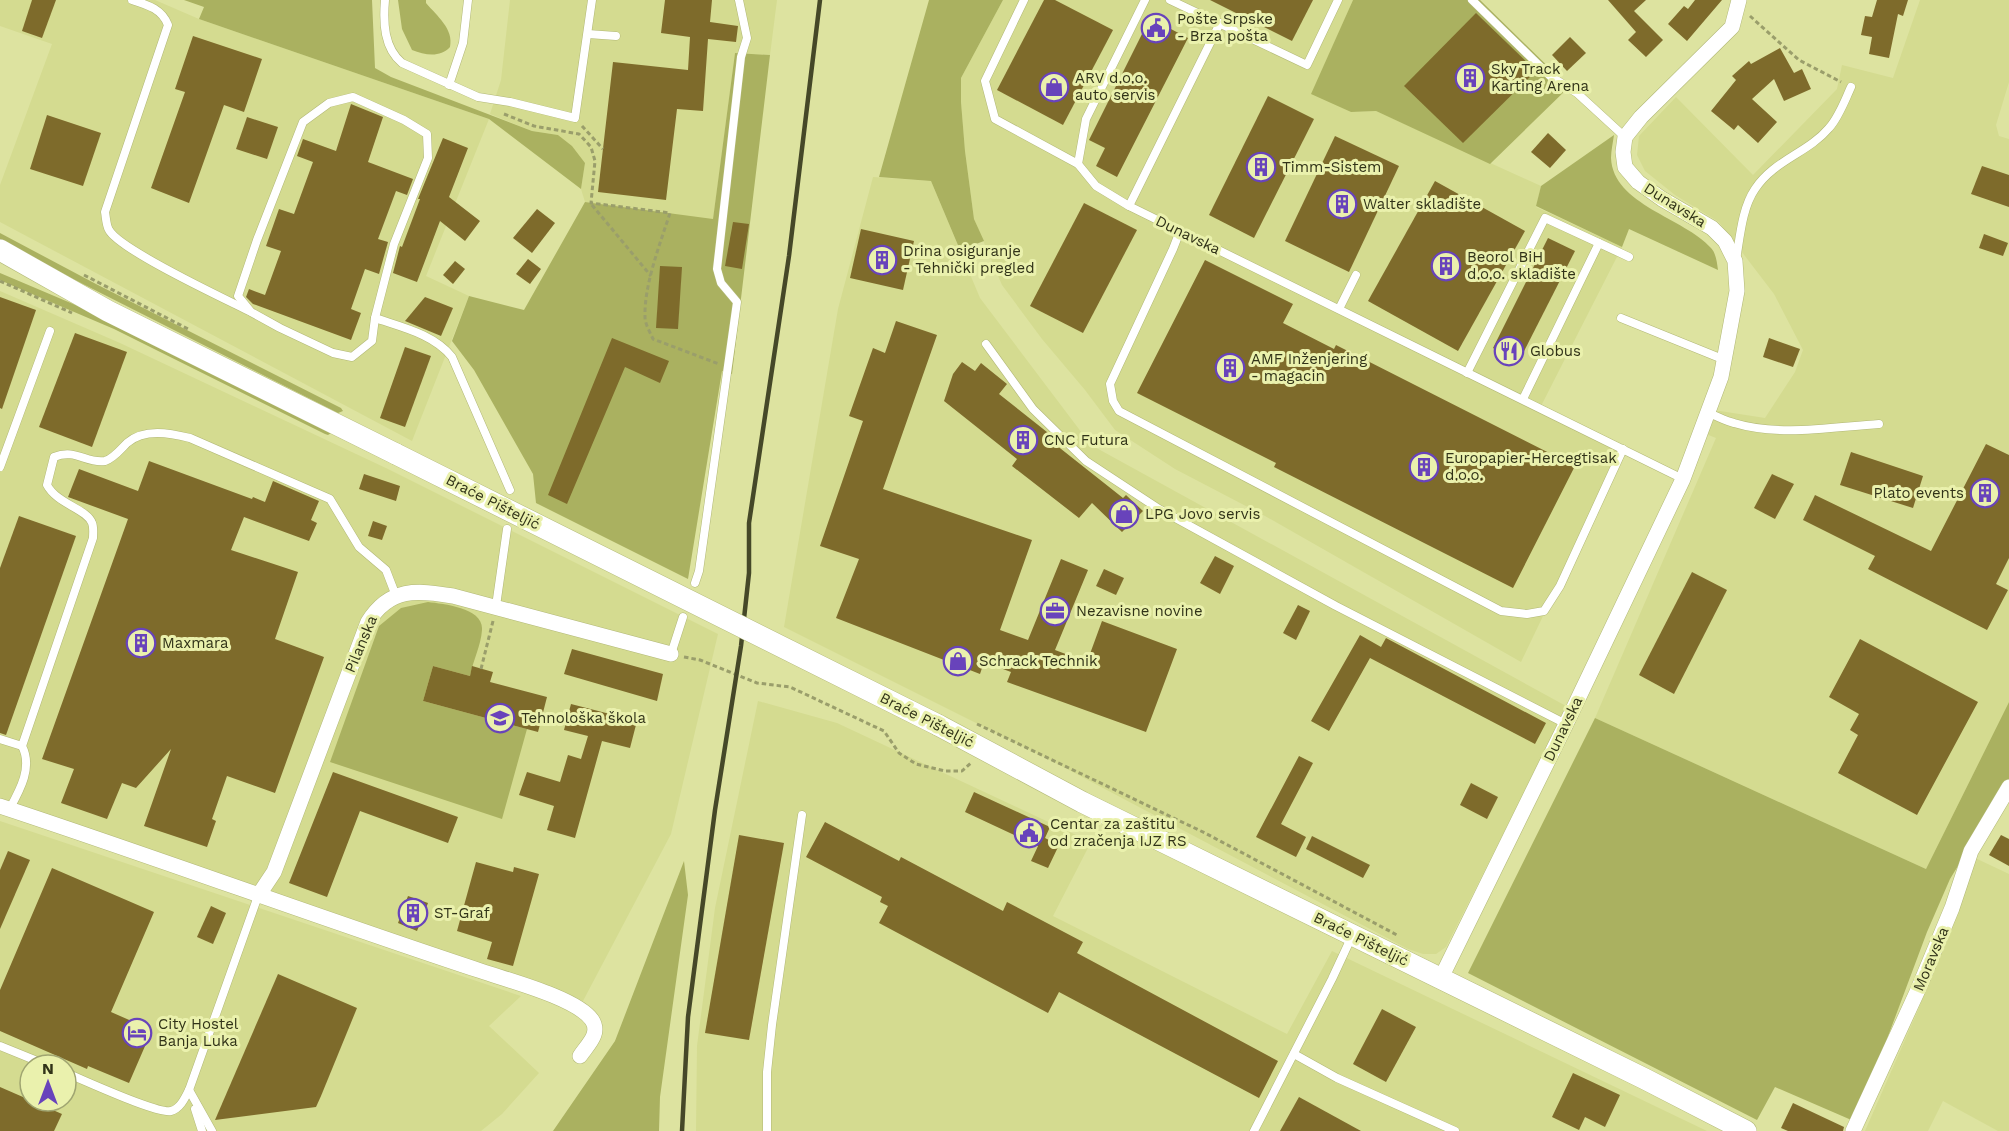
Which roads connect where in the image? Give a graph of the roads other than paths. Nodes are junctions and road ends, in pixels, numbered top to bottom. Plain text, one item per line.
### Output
1 (132, 0) edge
2 (385, 0) edge
3 (468, 0) edge
4 (592, 0) edge
5 (739, 0) edge
6 (1024, 0) edge
7 (1145, 0) edge
8 (1170, 0) edge
9 (1338, 0) edge
10 (1472, 0) edge
11 (1738, 3) edge
12 (1220, 23) junction
13 (588, 34) junction
14 (616, 36) dead end
15 (449, 85) junction
16 (1851, 87) road end
17 (1625, 137) junction
18 (1078, 164) junction
19 (1129, 206) junction
20 (1180, 231) junction
21 (1599, 243) junction
22 (0, 250) edge
23 (1629, 257) dead end
24 (1735, 261) junction
25 (0, 264) edge
26 (1356, 275) dead end
27 (1339, 309) junction
28 (108, 310) junction
29 (251, 312) junction
30 (375, 318) junction
31 (1621, 318) dead end
32 (50, 331) dead end
33 (986, 344) dead end
34 (1725, 360) junction
35 (1467, 373) junction
36 (1523, 399) junction
37 (1708, 413) junction
38 (1879, 424) dead end
39 (1623, 448) junction
40 (0, 467) edge
41 (1683, 479) junction
42 (510, 490) dead end
43 (507, 529) dead end
44 (695, 583) dead end
45 (396, 596) junction
46 (496, 606) junction
47 (683, 617) dead end
48 (670, 654) joint
49 (1566, 724) junction
50 (0, 739) edge
51 (21, 746) junction
52 (2009, 787) edge
53 (5, 808) edge
54 (802, 814) dead end
55 (258, 896) junction
56 (1352, 934) junction
57 (1441, 978) junction
58 (0, 1046) edge
59 (18, 1053) edge
60 (1294, 1054) junction
61 (580, 1056) dead end
62 (78, 1078) edge
63 (189, 1090) junction
64 (202, 1131) edge
65 (212, 1131) edge
66 (767, 1131) edge
67 (1254, 1131) edge
68 (1455, 1131) edge
69 (1746, 1131) edge
70 (1853, 1131) edge

1 - 29 lane
2 - 15 lane
3 - 15 lane
4 - 13 lane
5 - 44 lane
6 - 18 lane, Dunavska
7 - 18 lane
8 - 12 lane
9 - 12 lane
10 - 17 lane
11 - 17 street
12 - 19 lane
13 - 14 lane
13 - 15 lane
16 - 24 lane
17 - 24 street, Dunavska
18 - 19 lane, Dunavska
19 - 20 lane, Dunavska
20 - 27 lane, Dunavska
20 - 39 lane
21 - 23 lane
21 - 35 lane
21 - 36 lane
22 - 28 street, Braće Pišteljić
24 - 34 street, Dunavska
25 - 28 street, Braće Pišteljić
26 - 27 lane
27 - 35 lane, Dunavska
28 - 56 street, Braće Pišteljić, bridge
29 - 30 lane
29 - 30 lane
30 - 42 lane
31 - 34 lane
32 - 40 lane
33 - 49 lane
34 - 37 street, Dunavska
35 - 36 lane, Dunavska
36 - 39 lane, Dunavska
37 - 38 lane
37 - 41 street, Dunavska
39 - 41 lane, Dunavska
41 - 49 street, Dunavska
43 - 46 lane
45 - 46 street
45 - 51 lane
45 - 55 street, Pilanska
46 - 48 street
47 - 48 lane
49 - 57 street, Dunavska
50 - 51 lane
51 - 53 lane
52 - 70 street, Moravska
53 - 55 street
54 - 66 lane
55 - 61 street
55 - 63 lane
56 - 57 street, Braće Pišteljić
56 - 60 lane
57 - 69 street, Braće Pišteljić
58 - 59 lane
60 - 67 lane
60 - 68 lane
62 - 63 lane
63 - 64 lane
63 - 65 lane

